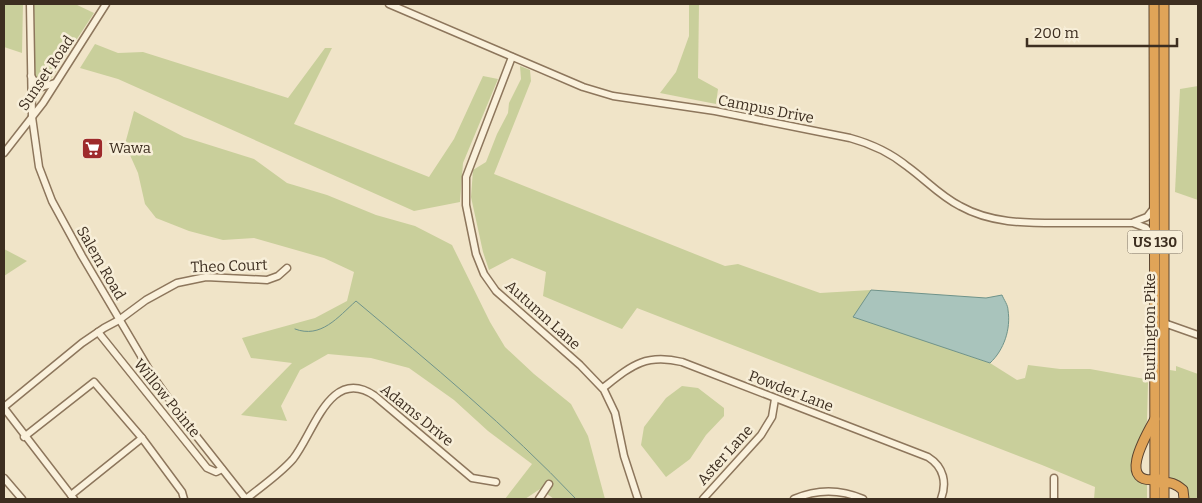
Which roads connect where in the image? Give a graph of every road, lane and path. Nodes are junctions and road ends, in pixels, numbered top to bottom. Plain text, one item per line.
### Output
1 (30, 4) edge
2 (106, 4) edge
3 (389, 4) edge
4 (1154, 4) edge
5 (1164, 4) edge
6 (512, 57) junction
7 (30, 76) junction
8 (58, 80) junction
9 (32, 116) junction
10 (4, 153) edge
11 (1155, 207) junction
12 (1133, 223) junction
13 (1155, 239) junction
14 (287, 268) dead end
15 (120, 320) junction
16 (1164, 323) junction
17 (98, 332) junction
18 (1198, 335) edge
19 (603, 388) junction
20 (776, 399) junction
21 (4, 408) edge
22 (1155, 419) junction
23 (24, 437) junction
24 (142, 438) junction
25 (222, 469) junction
26 (4, 478) edge
27 (1054, 478) dead end
28 (1164, 479) junction
29 (496, 482) dead end
30 (1155, 483) junction
31 (549, 484) dead end
32 (73, 497) edge
33 (22, 499) edge
34 (184, 499) edge
35 (245, 499) edge
36 (539, 499) edge
37 (638, 499) edge
38 (703, 499) edge
39 (794, 499) edge
40 (863, 499) edge
41 (941, 499) edge
42 (1054, 499) edge
43 (1155, 499) edge
44 (1164, 499) edge
45 (1184, 499) edge

1 - 7 street, Salem Road
2 - 8 street, Sunset Road
3 - 6 street, Campus Drive
4 - 11 highway, Burlington Pike / US 130
5 - 16 highway, Burlington Pike / US 130
6 - 12 street, Campus Drive
6 - 19 street, Autumn Lane
7 - 8 street
7 - 9 street, Salem Road
8 - 9 street, Sunset Road
9 - 10 street, Sunset Road
9 - 15 street, Salem Road
11 - 12 street
11 - 13 highway, Burlington Pike / US 130
12 - 13 street
13 - 22 highway, Burlington Pike / US 130
14 - 15 street, Theo Court
15 - 17 street, Theo Court
15 - 25 street, Salem Road
16 - 18 street
16 - 28 highway, Burlington Pike / US 130
17 - 21 street, Theo Court
17 - 25 street, Willow Pointe
19 - 20 street, Powder Lane
19 - 37 street, Autumn Lane
20 - 38 street, Aster Lane
20 - 41 street, Powder Lane
21 - 23 street
22 - 30 highway, Burlington Pike / US 130
22 - 30 highway
23 - 24 street
23 - 32 street
24 - 32 street
24 - 34 street
25 - 35 street, Salem Road
26 - 33 street
27 - 42 street
28 - 30 highway
28 - 44 highway, Burlington Pike / US 130
28 - 45 highway
29 - 35 street, Adams Drive
30 - 43 highway, Burlington Pike / US 130
31 - 36 street
39 - 40 street

